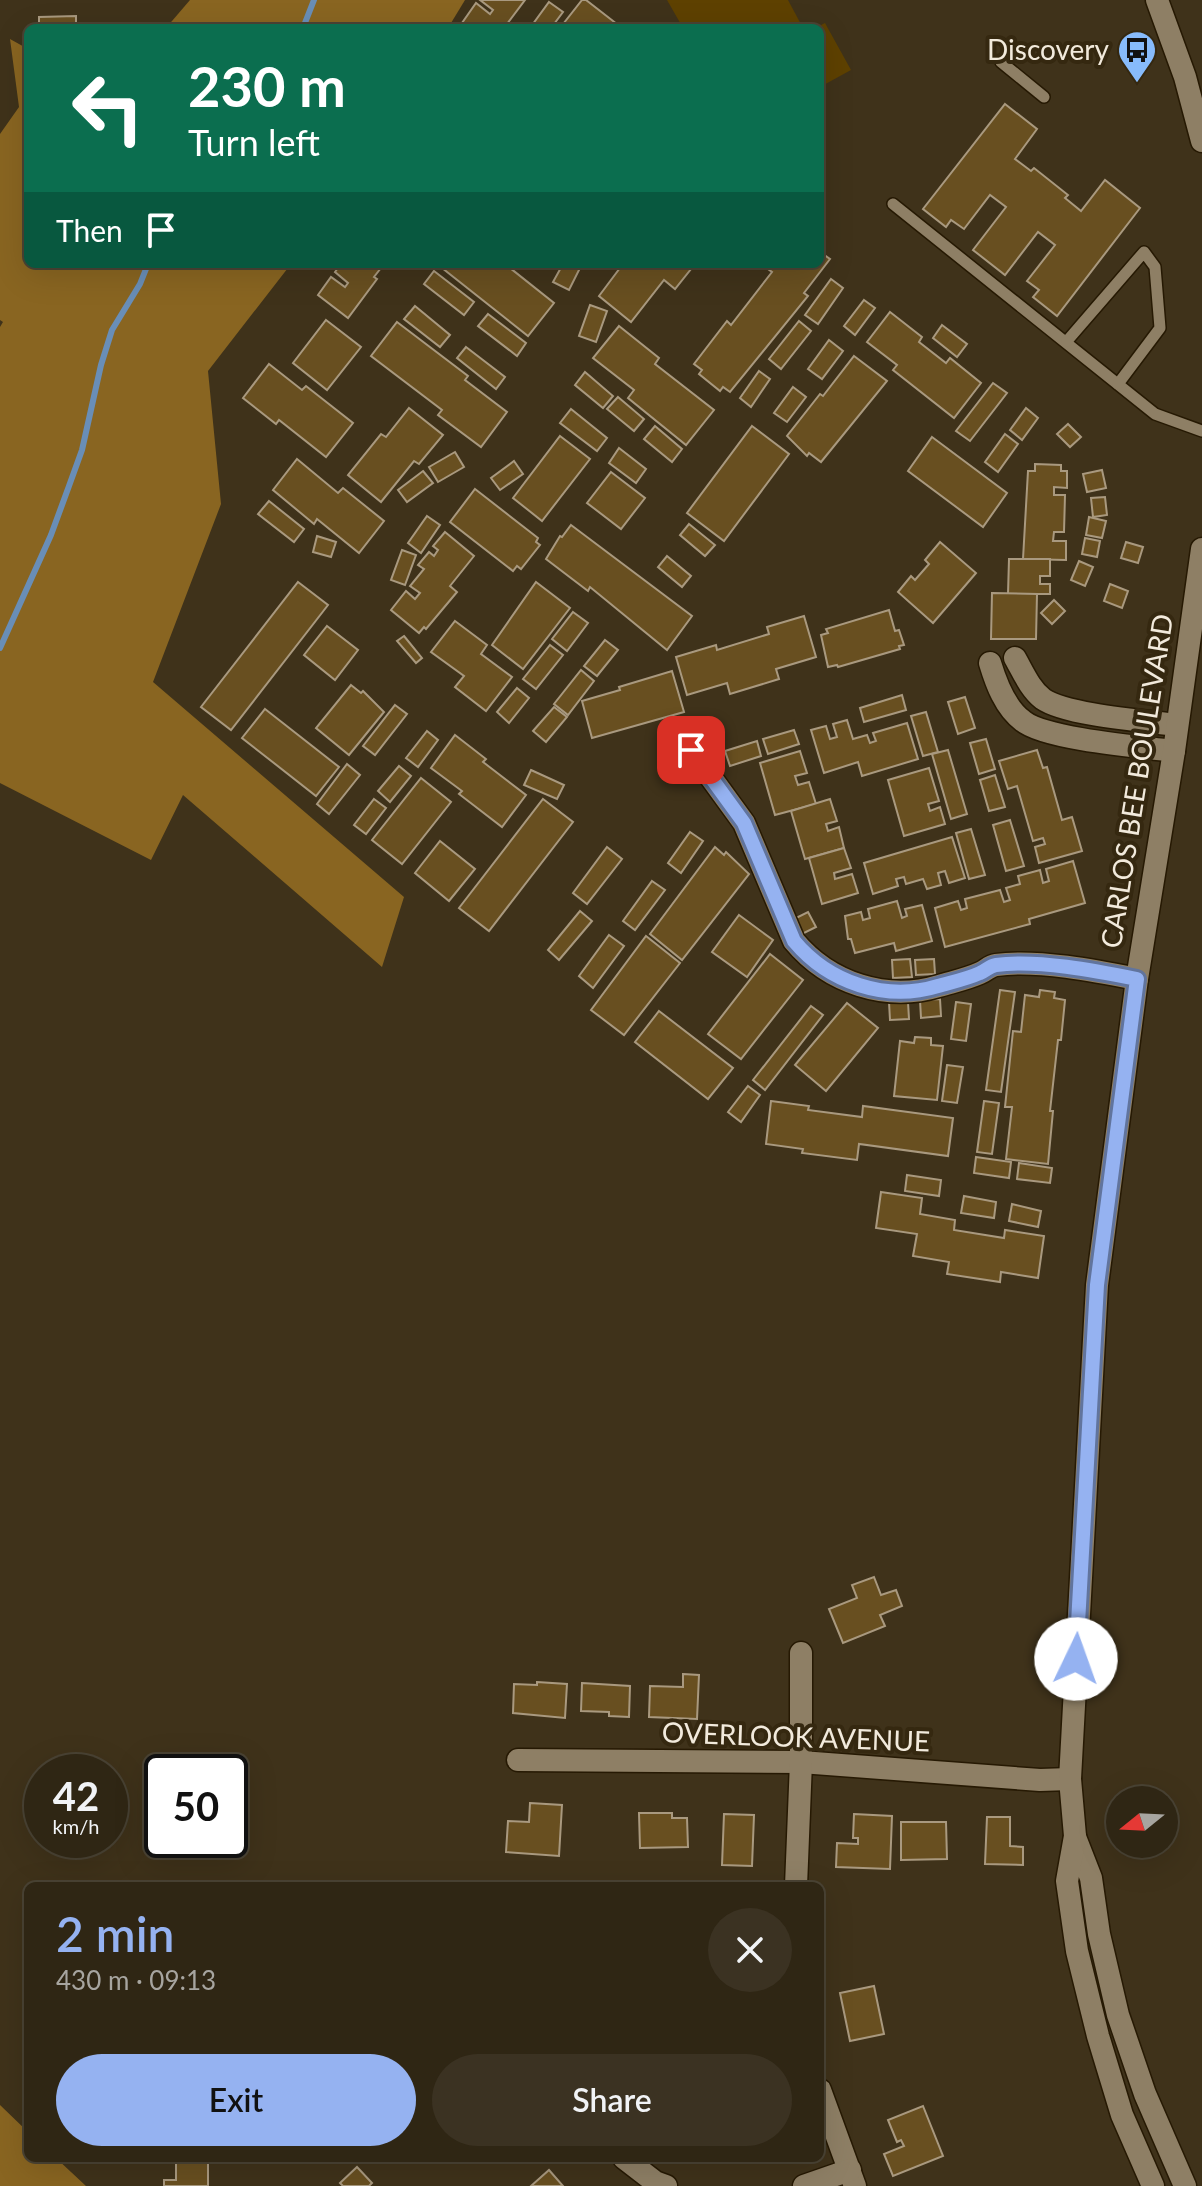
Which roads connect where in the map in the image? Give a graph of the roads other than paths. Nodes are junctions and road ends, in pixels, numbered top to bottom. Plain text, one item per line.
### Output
1 (1157, 0) edge
2 (1001, 62) dead end
3 (1044, 97) dead end
4 (1202, 141) edge
5 (893, 204) dead end
6 (1067, 341) junction
7 (1118, 384) junction
8 (1202, 431) edge
9 (1202, 549) edge
10 (1015, 658) dead end
11 (990, 663) dead end
12 (1177, 725) junction
13 (691, 750) dead end
14 (1174, 751) junction
15 (1137, 979) junction
16 (801, 1653) dead end
17 (518, 1760) dead end
18 (801, 1762) junction
19 (1070, 1779) junction
20 (1075, 1836) junction
21 (796, 1882) edge
22 (824, 2101) edge
23 (629, 2162) edge
24 (852, 2178) edge
25 (666, 2186) edge
26 (804, 2186) edge
27 (1153, 2186) edge
28 (1185, 2186) edge

1 - 4 main road
2 - 3 lane
5 - 6 lane
6 - 7 lane
6 - 7 lane
7 - 8 lane
9 - 12 main road, CARLOS BEE BOULEVARD
10 - 12 main road
11 - 14 main road
12 - 14 main road, CARLOS BEE BOULEVARD
13 - 15 main road
14 - 15 main road, CARLOS BEE BOULEVARD
15 - 19 main road, CARLOS BEE BOULEVARD
16 - 18 main road
17 - 18 main road, OVERLOOK AVENUE
18 - 19 main road, OVERLOOK AVENUE
18 - 21 main road
19 - 20 main road, CARLOS BEE BOULEVARD
20 - 27 main road, CARLOS BEE BOULEVARD
20 - 28 main road, CARLOS BEE BOULEVARD
22 - 24 main road
23 - 25 main road
24 - 26 main road

